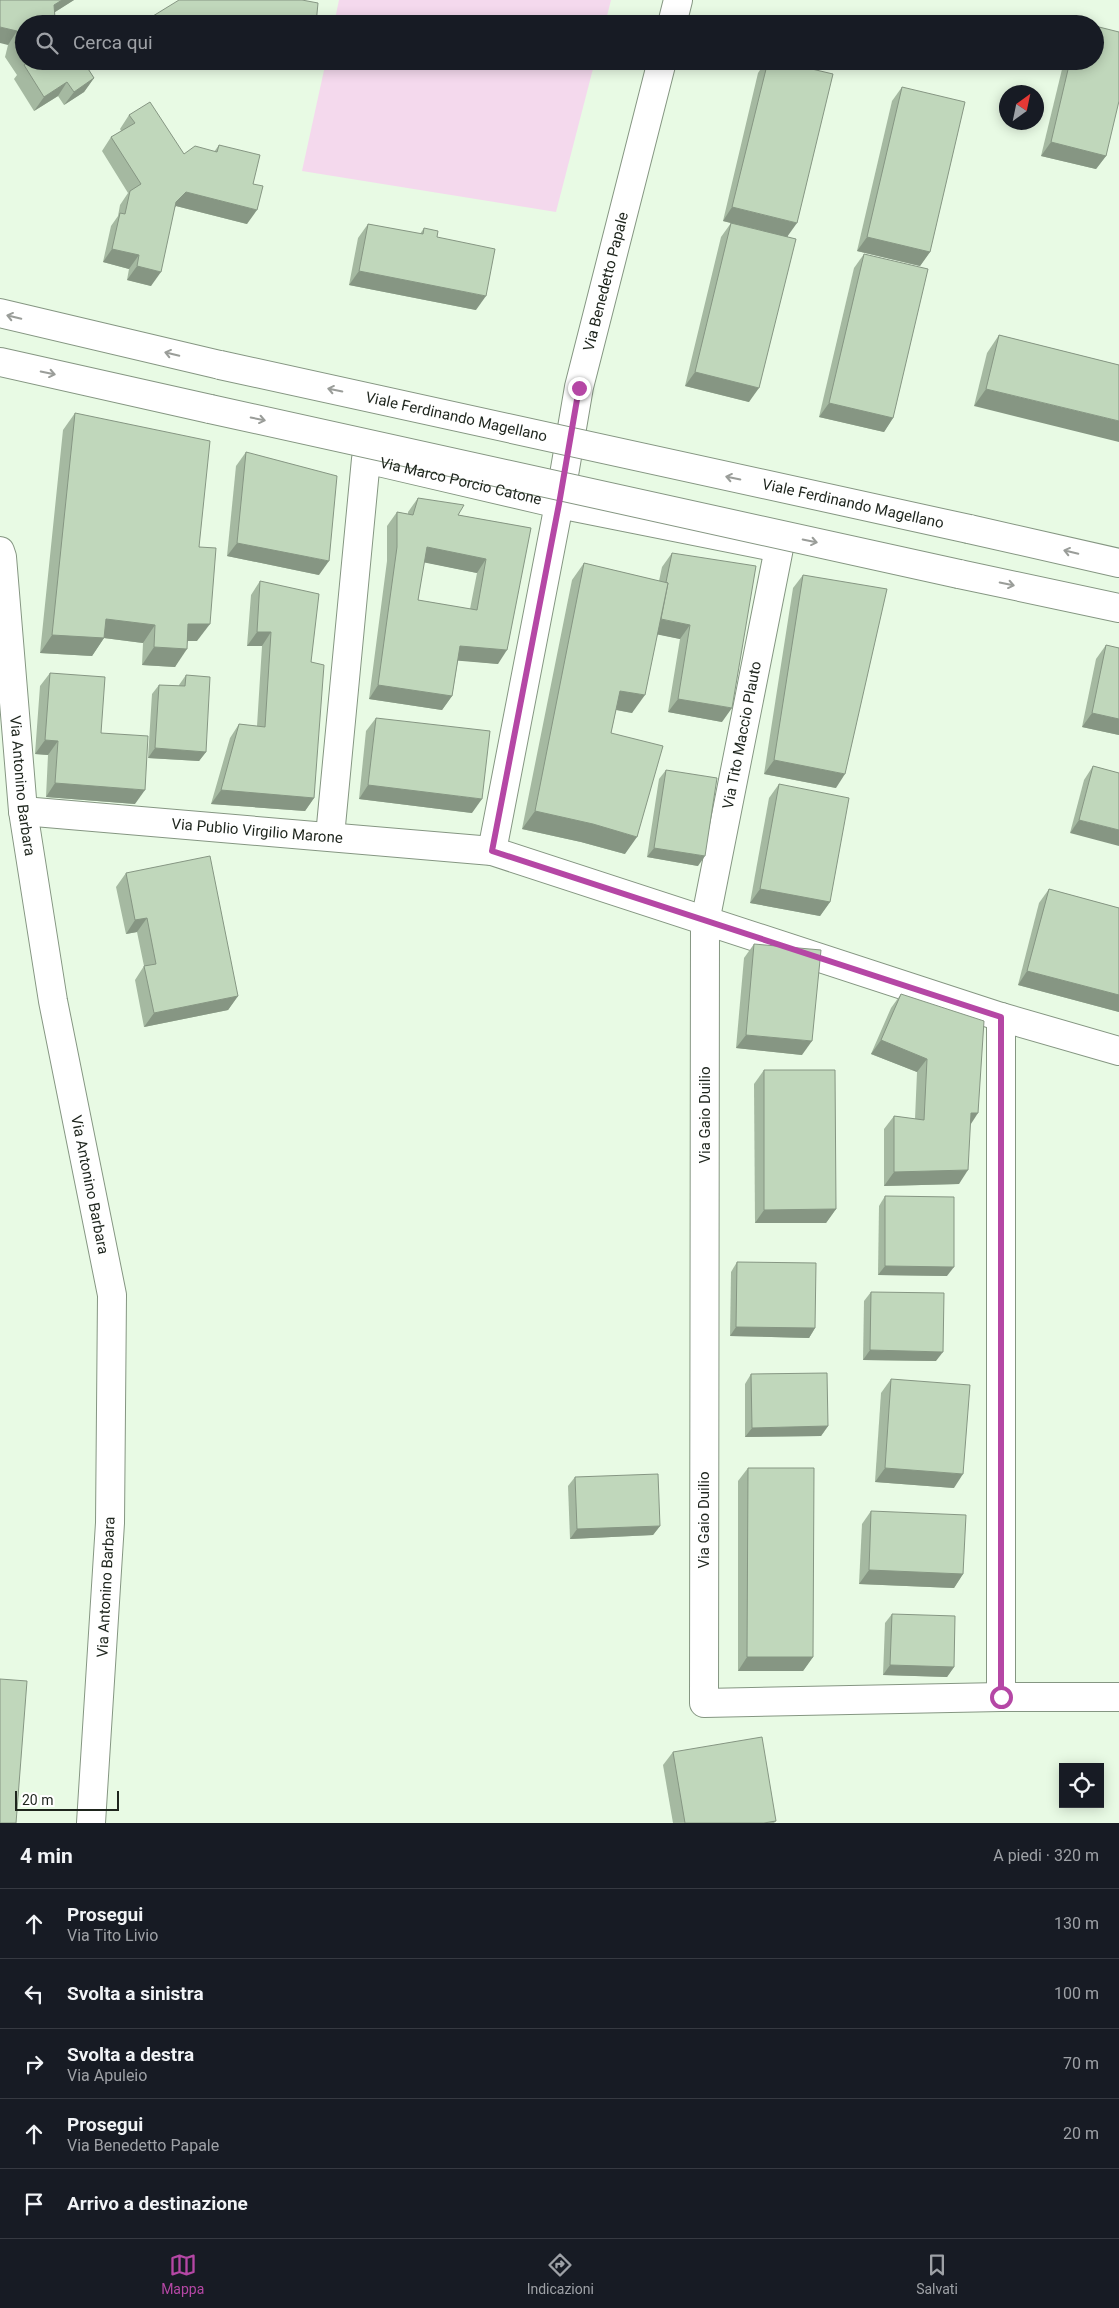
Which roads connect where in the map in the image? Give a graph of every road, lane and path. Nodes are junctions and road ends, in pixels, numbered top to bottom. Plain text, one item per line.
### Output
1 (678, 0) edge
2 (674, 15) edge
3 (660, 70) edge
4 (0, 313) edge
5 (0, 362) edge
6 (559, 504) junction
7 (779, 548) joint
8 (0, 551) edge
9 (1119, 563) edge
10 (1119, 608) edge
11 (7, 694) edge
12 (23, 811) junction
13 (330, 836) junction
14 (492, 851) junction
15 (705, 922) junction
16 (1001, 1017) junction
17 (1119, 1051) edge
18 (1001, 1697) junction
19 (1119, 1697) edge
20 (91, 1823) edge

1 - 2 street
3 - 6 street, Via Benedetto Papale
9 -> 4 street, Viale Ferdinando Magellano, bridge
5 -> 10 street, bridge
6 - 7 street, Via Marco Porcio Catone
6 - 13 street, Via Marco Porcio Catone
6 - 14 street, Via Benedetto Papale
7 - 15 street, Via Tito Maccio Plauto
8 - 11 street, Via Antonino Barbara
11 - 12 street, Via Antonino Barbara
12 - 13 street, Via Publio Virgilio Marone
12 - 20 street, Via Antonino Barbara
13 - 14 street, Via Publio Virgilio Marone
14 - 15 street, Via Publio Virgilio Marone
15 - 16 street, Via Publio Virgilio Marone
15 - 18 street, Via Gaio Duilio
16 - 17 street, Via Publio Virgilio Marone
16 - 18 street
18 - 19 street, Via Gaio Duilio

